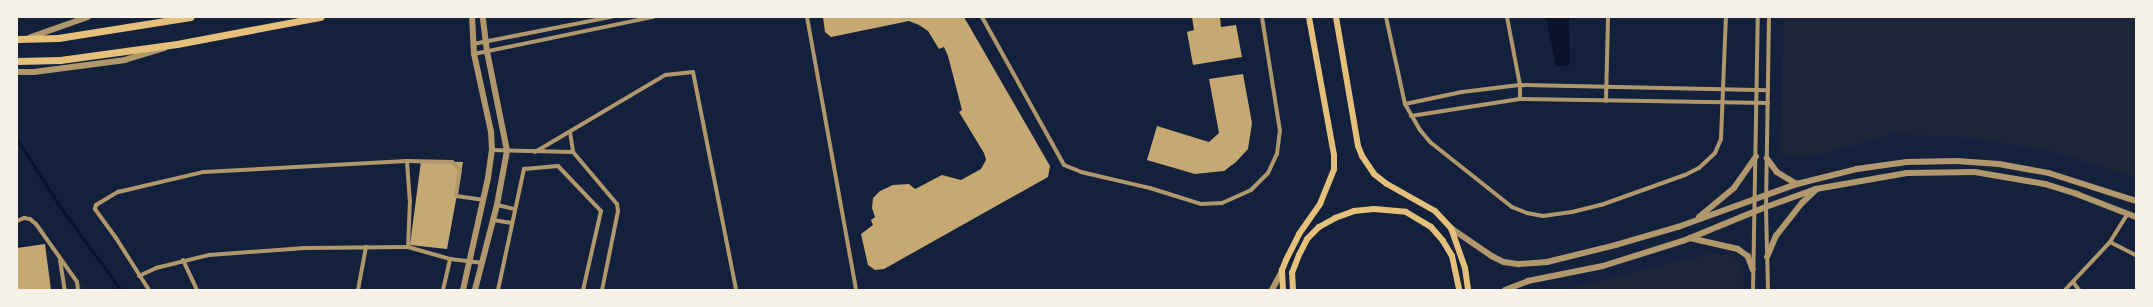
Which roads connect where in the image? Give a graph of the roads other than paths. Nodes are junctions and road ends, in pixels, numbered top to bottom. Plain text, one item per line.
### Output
1 (88, 17) edge
2 (190, 17) edge
3 (320, 17) edge
4 (472, 17) edge
5 (484, 17) edge
6 (611, 17) edge
7 (653, 17) edge
8 (807, 17) edge
9 (982, 17) edge
10 (1262, 17) edge
11 (1309, 17) edge
12 (1336, 17) edge
13 (1386, 17) edge
14 (1507, 17) edge
15 (1608, 17) edge
16 (1726, 17) edge
17 (1758, 17) edge
18 (1769, 17) edge
19 (17, 39) edge
20 (26, 40) junction
21 (486, 42) junction
22 (177, 44) junction
23 (473, 44) junction
24 (487, 52) junction
25 (474, 54) junction
26 (17, 61) edge
27 (17, 72) edge
28 (1520, 85) junction
29 (1606, 86) junction
30 (1724, 89) junction
31 (1757, 90) junction
32 (1768, 90) junction
33 (1520, 99) junction
34 (1606, 101) junction
35 (1723, 103) junction
36 (1757, 103) junction
37 (1768, 103) junction
38 (1405, 104) junction
39 (1410, 116) junction
40 (570, 132) junction
41 (492, 150) junction
42 (507, 151) junction
43 (535, 152) junction
44 (573, 152) junction
45 (1756, 158) junction
46 (1767, 158) junction
47 (407, 161) junction
48 (1797, 184) junction
49 (1816, 189) junction
50 (1767, 193) junction
51 (1755, 198) junction
52 (483, 200) junction
53 (2136, 201) edge
54 (497, 205) junction
55 (1766, 207) junction
56 (514, 209) junction
57 (1755, 211) junction
58 (2128, 213) junction
59 (2136, 217) edge
60 (493, 220) junction
61 (1696, 220) junction
62 (17, 221) edge
63 (511, 223) junction
64 (1451, 228) junction
65 (1690, 238) junction
66 (2110, 242) junction
67 (366, 247) junction
68 (408, 247) junction
69 (2136, 255) edge
70 (1767, 257) junction
71 (60, 258) junction
72 (450, 259) junction
73 (183, 260) junction
74 (469, 260) junction
75 (481, 263) junction
76 (1754, 269) junction
77 (1282, 270) junction
78 (139, 276) junction
79 (2073, 282) junction
80 (65, 290) edge
81 (78, 290) edge
82 (149, 290) edge
83 (197, 290) edge
84 (358, 290) edge
85 (443, 290) edge
86 (463, 290) edge
87 (475, 290) edge
88 (498, 290) edge
89 (583, 290) edge
90 (602, 290) edge
91 (736, 290) edge
92 (856, 290) edge
93 (1272, 290) edge
94 (1283, 290) edge
95 (1293, 290) edge
96 (1459, 290) edge
97 (1468, 290) edge
98 (1505, 290) edge
99 (1753, 290) edge
100 (1768, 290) edge
101 (2065, 290) edge
102 (2080, 290) edge

1 - 20 street
2 - 20 main road
3 - 22 main road
4 - 23 street
5 - 21 street
6 - 21 street
7 - 24 street
8 - 92 street
9 - 10 street
11 - 77 main road
12 - 64 main road
13 - 38 street
14 - 28 street
15 - 29 street
16 - 30 street
17 - 31 street
18 - 32 street
19 - 20 main road
21 - 23 street
21 - 24 street
22 - 26 main road
22 - 27 street
23 - 25 street
24 - 25 street
24 - 42 street
25 - 41 street
28 - 29 street
28 - 33 street
28 - 38 street
29 - 30 street
29 - 34 street
30 - 31 street
30 - 35 street
31 - 32 street
31 - 36 street
32 - 37 street
33 - 34 street
33 - 39 street
34 - 35 street
35 - 36 street
35 - 39 street
36 - 37 street
36 - 45 street
37 - 46 street
38 - 39 street
40 - 43 street
40 - 44 street
40 - 91 street
41 - 42 street
41 - 52 street
42 - 43 street
42 - 54 street
43 - 44 street
44 - 90 street
45 - 51 street
45 - 61 street
46 - 48 street
46 - 50 street
47 - 52 street
47 - 68 street
47 - 78 street
48 - 50 street
48 - 53 street
49 - 55 street
49 - 58 street
49 - 70 street
50 - 51 street
50 - 55 street
51 - 57 street
51 - 61 street
52 - 74 street
54 - 56 street
54 - 60 street
55 - 57 street
55 - 70 street
56 - 63 street
56 - 89 street
57 - 65 street
57 - 76 street
58 - 59 street
58 - 66 street
60 - 63 street
60 - 75 street
61 - 64 street
62 - 71 street
63 - 88 street
64 - 97 main road
65 - 76 street
65 - 98 street
66 - 69 street
66 - 79 street
67 - 68 street
67 - 73 street
67 - 84 street
68 - 72 street
70 - 100 street
71 - 80 street
71 - 81 street
72 - 74 street
72 - 85 street
73 - 78 street
73 - 83 street
74 - 75 street
74 - 86 street
75 - 87 street
76 - 99 street
77 - 93 street
77 - 94 main road
78 - 82 street
79 - 101 street
79 - 102 street
95 - 96 main road

